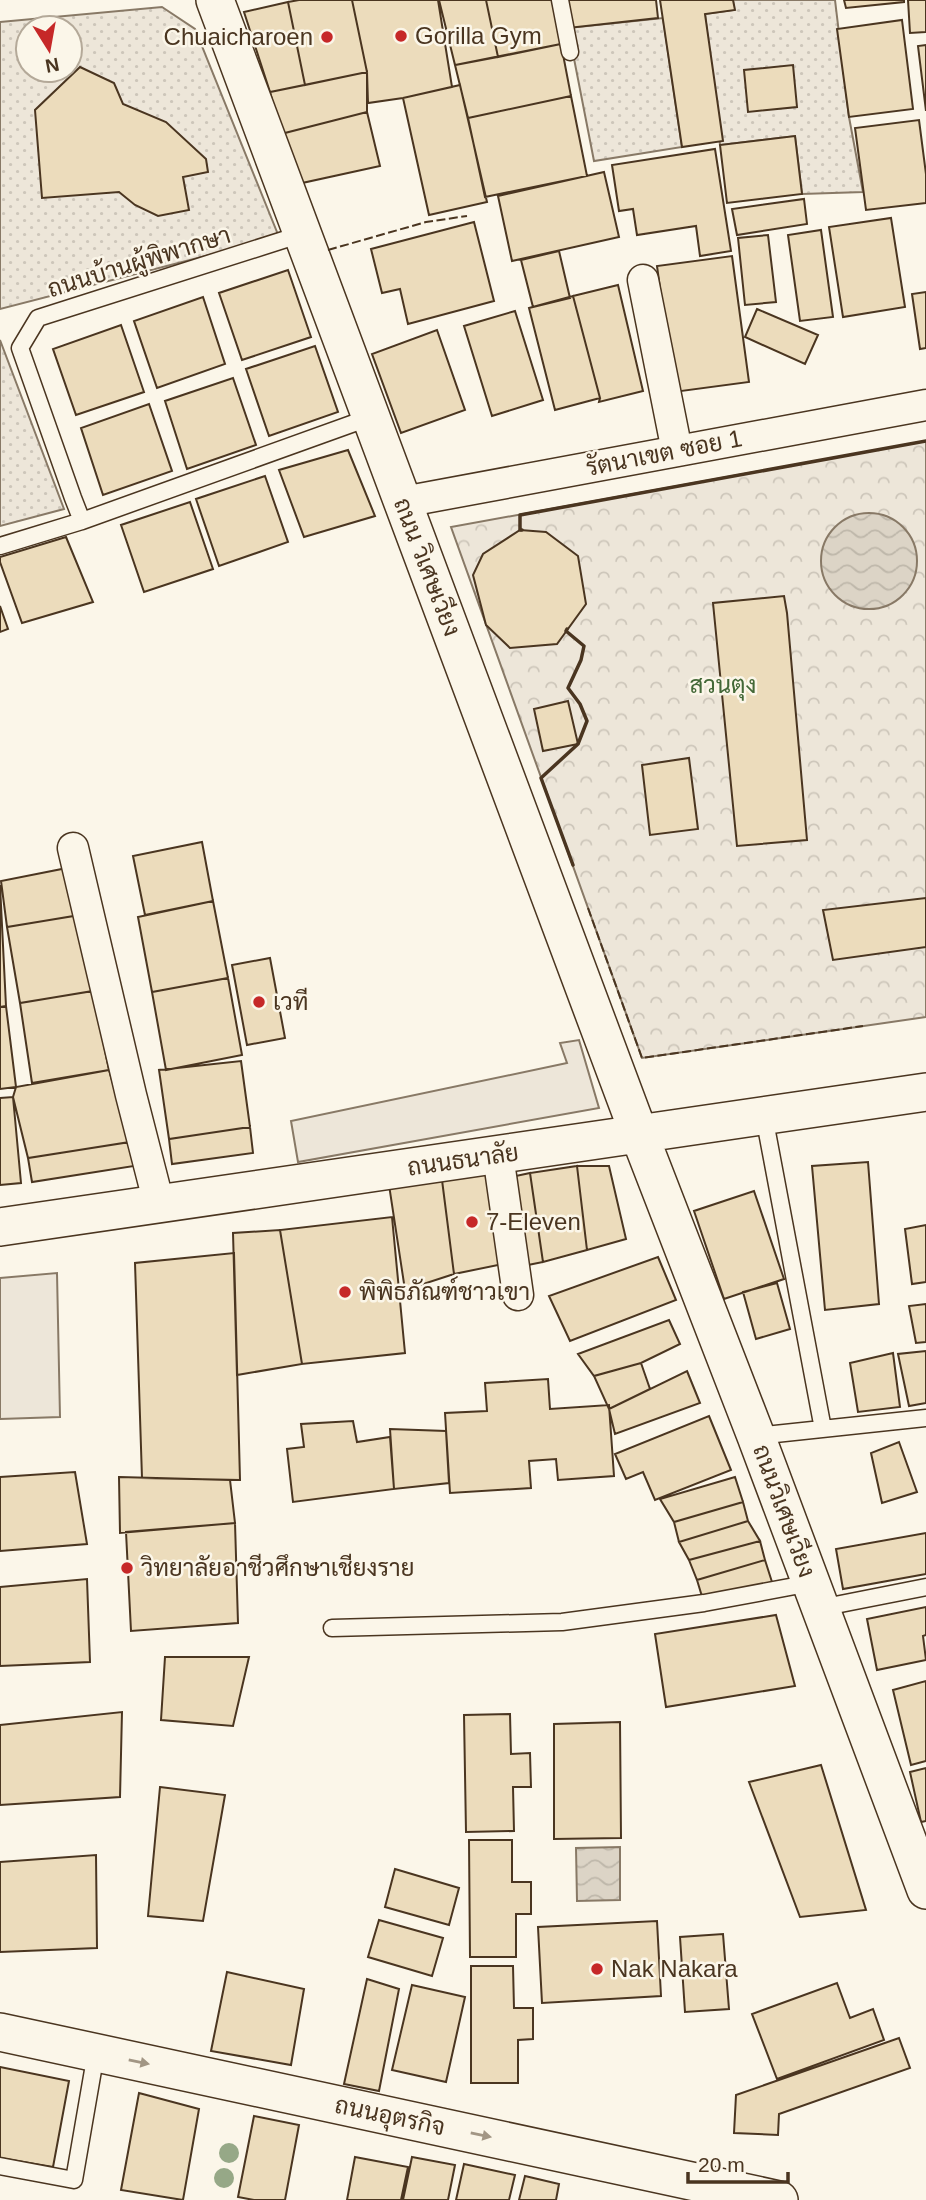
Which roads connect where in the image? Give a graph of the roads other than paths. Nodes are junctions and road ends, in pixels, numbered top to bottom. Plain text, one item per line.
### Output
1 (215, 0) edge
2 (560, 0) edge
3 (570, 52) dead end
4 (303, 234) junction
5 (643, 280) dead end
6 (926, 405) edge
7 (371, 417) junction
8 (677, 451) junction
9 (403, 502) junction
10 (82, 520) junction
11 (0, 546) edge
12 (73, 848) dead end
13 (926, 1092) edge
14 (764, 1116) junction
15 (639, 1134) junction
16 (498, 1155) junction
17 (159, 1204) junction
18 (0, 1227) edge
19 (518, 1295) dead end
20 (926, 1418) edge
21 (823, 1429) junction
22 (756, 1436) junction
23 (926, 1587) edge
24 (816, 1596) junction
25 (332, 1628) dead end
26 (926, 1890) edge
27 (0, 2032) edge
28 (96, 2053) junction
29 (0, 2166) edge
30 (779, 2200) edge

1 - 4 street, ถนน วิเศษเวียง
2 - 3 lane
4 - 7 street, ถนน วิเศษเวียง
4 - 10 lane, ถนนบ้านผู้พิพากษา
5 - 8 street
6 - 8 street, รัตนาเขต ซอย 1
7 - 9 street, ถนน วิเศษเวียง
7 - 10 lane
8 - 9 street, รัตนาเขต ซอย 1
9 - 15 street, ถนน วิเศษเวียง
10 - 11 lane
12 - 17 street
13 - 14 street, ถนนธนาลัย
14 - 15 street, ถนนธนาลัย
14 - 21 lane
15 - 16 street, ถนนธนาลัย
15 - 22 street, ถนนวิเศษเวียง
16 - 17 street, ถนนธนาลัย
16 - 19 street
17 - 18 street, ถนนธนาลัย
20 - 21 lane
21 - 22 lane
22 - 24 street, ถนนวิเศษเวียง
23 - 24 lane
24 - 25 lane
24 - 26 street, ถนนวิเศษเวียง
27 - 28 street, ถนนอุตรกิจ
28 - 29 lane
28 -> 30 street, ถนนอุตรกิจ

